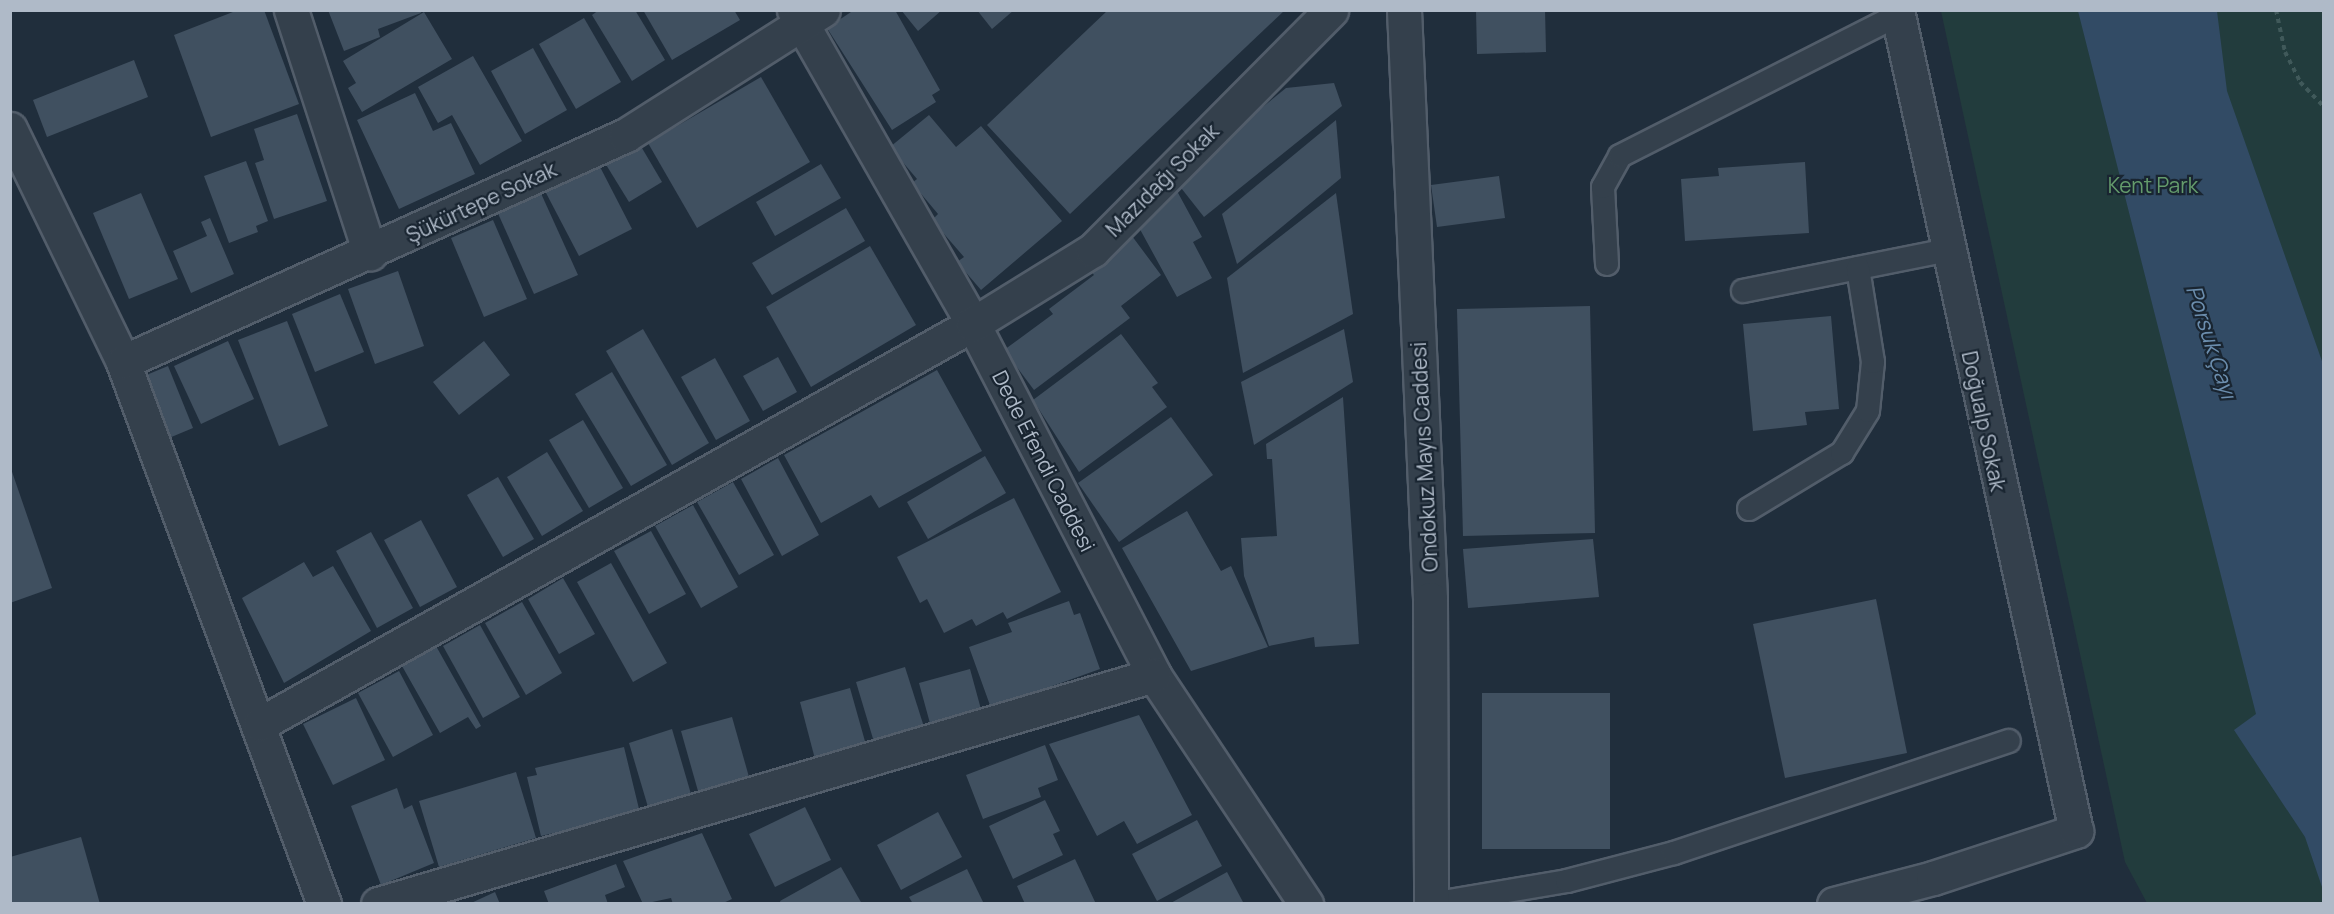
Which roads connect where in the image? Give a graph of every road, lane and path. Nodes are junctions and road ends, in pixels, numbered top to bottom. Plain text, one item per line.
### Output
1 (291, 10) edge
2 (1331, 10) edge
3 (1404, 10) edge
4 (2276, 10) edge
5 (1897, 13) edge
6 (807, 16) edge
7 (2324, 107) edge
8 (10, 129) edge
9 (1948, 250) junction
10 (370, 253) junction
11 (1607, 264) dead end
12 (1858, 268) junction
13 (1743, 291) dead end
14 (973, 324) junction
15 (123, 362) junction
16 (1749, 509) dead end
17 (1154, 675) junction
18 (260, 724) junction
19 (2009, 741) dead end
20 (324, 903) edge
21 (378, 903) edge
22 (1306, 903) edge
23 (1431, 903) edge
24 (1834, 903) edge

1 - 10 street
2 - 14 street, Mazıdağı Sokak
3 - 23 street, Ondokuz Mayıs Caddesi
4 - 7 path
5 - 9 street, Doğualp Sokak
5 - 11 lane
6 - 10 street, Şükürtepe Sokak
6 - 14 street, Dede Efendi Caddesi
8 - 15 street
9 - 12 lane
9 - 24 street, Doğualp Sokak
10 - 15 street, Şükürtepe Sokak
12 - 13 lane
12 - 16 lane
14 - 17 street, Dede Efendi Caddesi
14 - 18 street, Mazıdağı Sokak
15 - 18 street
17 - 21 street
17 - 22 street, Dede Efendi Caddesi
18 - 20 street
19 - 23 lane

